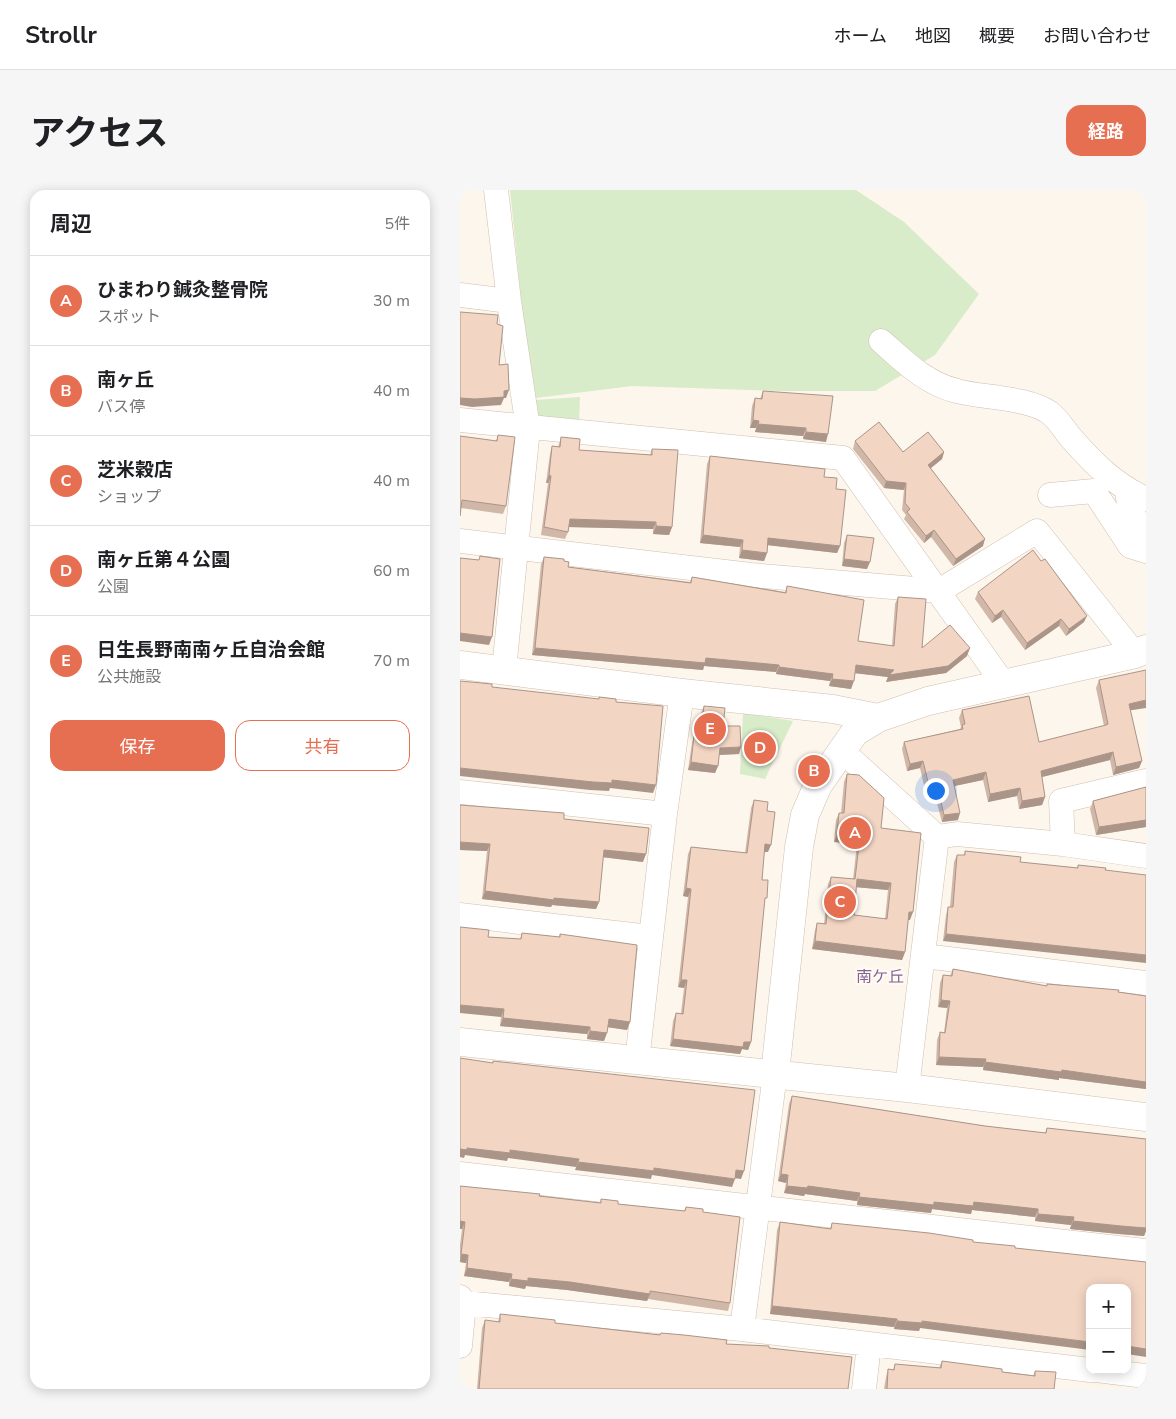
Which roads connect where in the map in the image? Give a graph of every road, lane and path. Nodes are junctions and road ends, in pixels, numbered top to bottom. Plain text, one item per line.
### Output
1 (496, 190) edge
2 (460, 295) edge
3 (509, 301) junction
4 (881, 341) dead end
5 (460, 420) edge
6 (528, 428) junction
7 (1136, 494) edge
8 (1050, 495) dead end
9 (460, 541) edge
10 (1146, 541) edge
11 (516, 548) junction
12 (1146, 551) edge
13 (939, 591) junction
14 (1140, 652) edge
15 (460, 666) edge
16 (504, 670) junction
17 (1003, 683) junction
18 (682, 693) junction
19 (878, 718) junction
20 (842, 751) junction
21 (1146, 781) edge
22 (460, 792) edge
23 (665, 814) junction
24 (937, 837) junction
25 (1063, 844) junction
26 (1146, 856) edge
27 (460, 915) edge
28 (650, 937) junction
29 (924, 956) junction
30 (1146, 983) edge
31 (460, 1042) edge
32 (637, 1061) junction
33 (774, 1074) junction
34 (907, 1088) junction
35 (1146, 1117) edge
36 (460, 1174) edge
37 (757, 1208) junction
38 (1146, 1251) edge
39 (462, 1300) edge
40 (742, 1329) junction
41 (869, 1345) junction
42 (460, 1346) edge
43 (1086, 1370) edge
44 (1129, 1374) edge
45 (1146, 1376) edge
46 (864, 1389) edge

1 - 3 street
2 - 3 street
3 - 6 street
4 - 7 street
5 - 6 street
6 - 11 street
6 - 13 street
7 - 10 street
8 - 12 street
9 - 11 street
11 - 13 street
11 - 16 street
13 - 14 street
13 - 17 street
14 - 17 street
15 - 16 street
16 - 18 street
17 - 19 street
18 - 19 street
18 - 23 street
19 - 20 street
20 - 24 street
20 - 33 street
21 - 25 street
22 - 23 street
23 - 28 street
24 - 25 street
24 - 29 street
25 - 26 street
27 - 28 street
28 - 32 street
29 - 30 street
29 - 34 street
31 - 32 street
32 - 33 street
33 - 34 street
33 - 37 street
34 - 35 street
36 - 37 street
37 - 38 street
37 - 40 street
39 - 40 street
39 - 42 street
40 - 41 street
41 - 43 street
41 - 46 street
44 - 45 street

